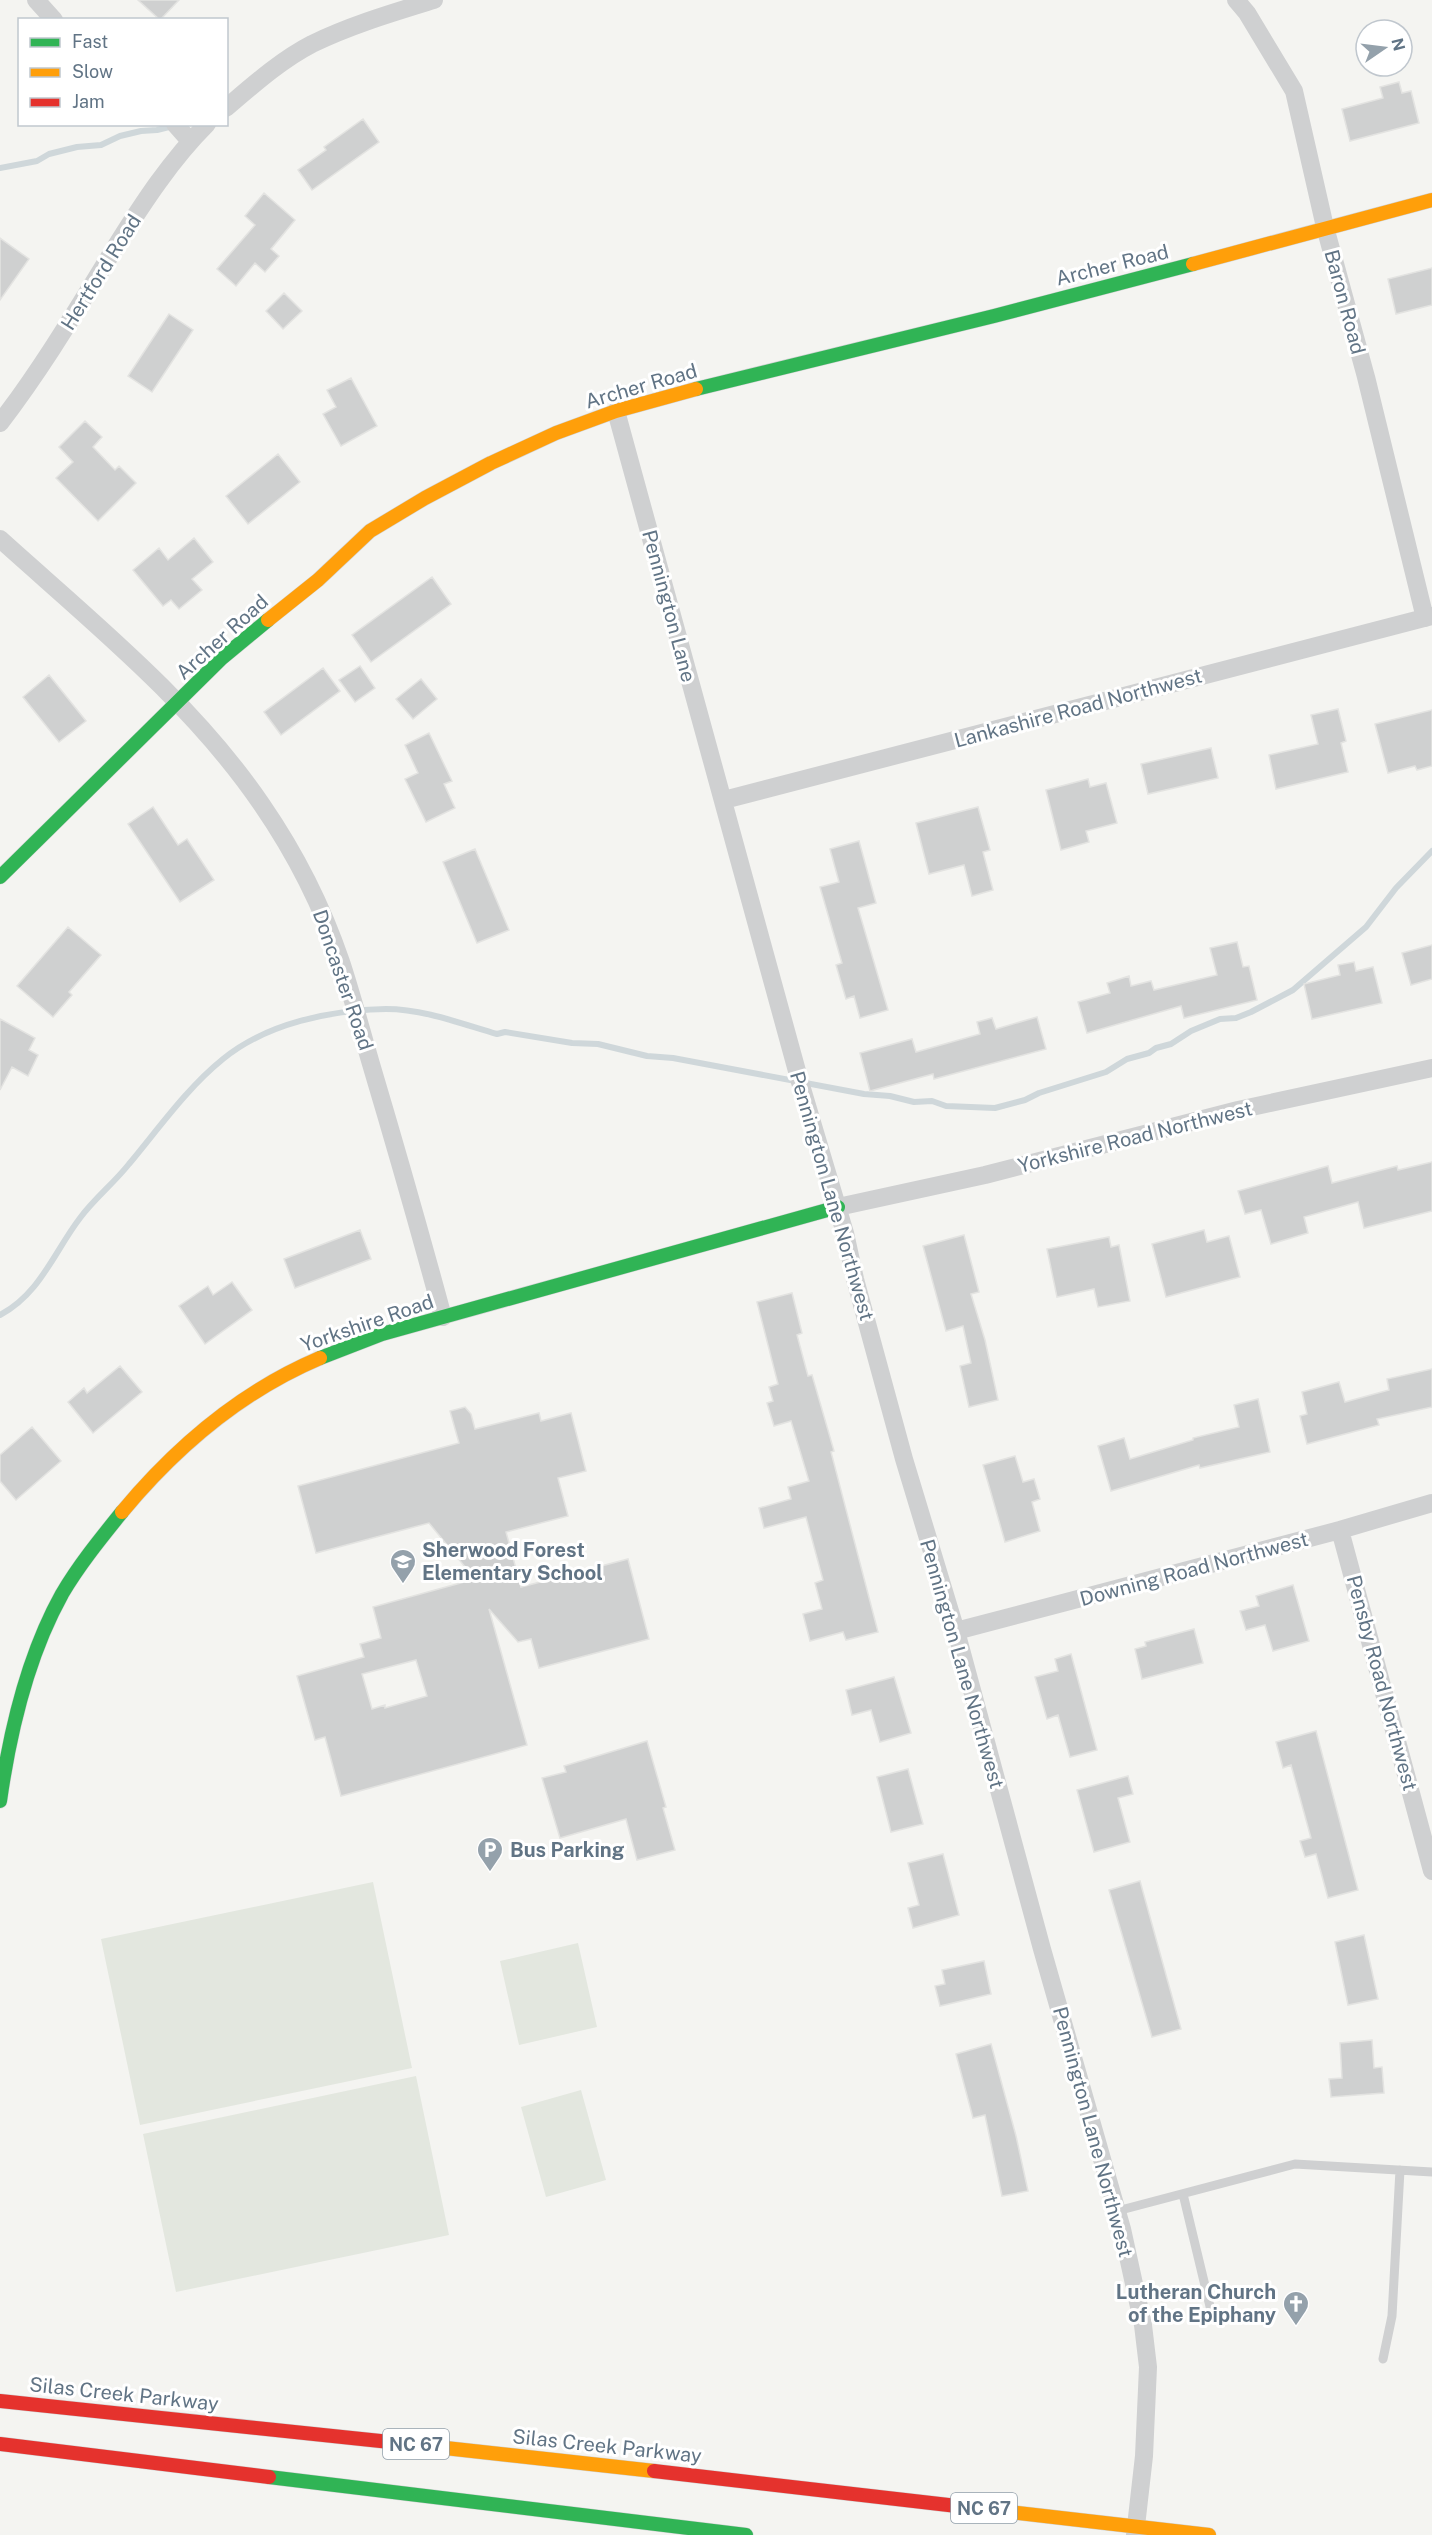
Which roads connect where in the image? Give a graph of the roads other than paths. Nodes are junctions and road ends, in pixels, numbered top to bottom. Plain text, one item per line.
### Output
1 (36, 0) edge
2 (434, 0) edge
3 (1236, 0) edge
4 (52, 18) edge
5 (228, 106) edge
6 (177, 126) edge
7 (205, 126) edge
8 (190, 141) junction
9 (1432, 200) edge
10 (1325, 227) junction
11 (616, 411) junction
12 (0, 423) edge
13 (0, 539) edge
14 (1428, 617) edge
15 (179, 703) junction
16 (724, 800) junction
17 (0, 877) edge
18 (1432, 1068) edge
19 (838, 1208) junction
20 (443, 1317) junction
21 (1432, 1503) edge
22 (1340, 1530) junction
23 (956, 1631) junction
24 (0, 1800) edge
25 (1432, 1871) edge
26 (1400, 2170) junction
27 (1432, 2172) edge
28 (1183, 2194) junction
29 (1117, 2211) junction
30 (1214, 2319) dead end
31 (1383, 2359) dead end
32 (0, 2401) edge
33 (0, 2444) edge
34 (1136, 2531) edge
35 (746, 2535) edge
36 (1209, 2535) edge

1 - 4 street
2 - 5 street
3 - 10 street, Baron Road
6 - 8 street
7 - 8 street, Hertford Road
8 - 12 street, Hertford Road
9 - 10 street, Archer Road
10 - 11 street, Archer Road
10 - 14 street, Baron Road
11 - 15 street, Archer Road
11 - 16 street, Pennington Lane
13 - 15 street, Doncaster Road
14 - 16 street, Lankashire Road Northwest
15 - 17 street, Archer Road
15 - 20 street, Doncaster Road
16 - 19 street, Pennington Lane Northwest
18 - 19 street, Yorkshire Road Northwest
19 - 20 street, Yorkshire Road
19 - 23 street, Pennington Lane Northwest
20 - 24 street, Yorkshire Road
21 - 22 street, Downing Road Northwest
22 - 23 street, Downing Road Northwest
22 - 25 street, Pensby Road Northwest
23 - 29 street, Pennington Lane Northwest
26 - 27 lane
26 - 28 lane
26 - 31 lane
28 - 29 lane
28 - 30 lane
29 - 34 street, Pennington Lane Northwest
32 - 34 street, Silas Creek Parkway / NC 67
33 - 35 street
34 - 36 street, Silas Creek Parkway / NC 67

